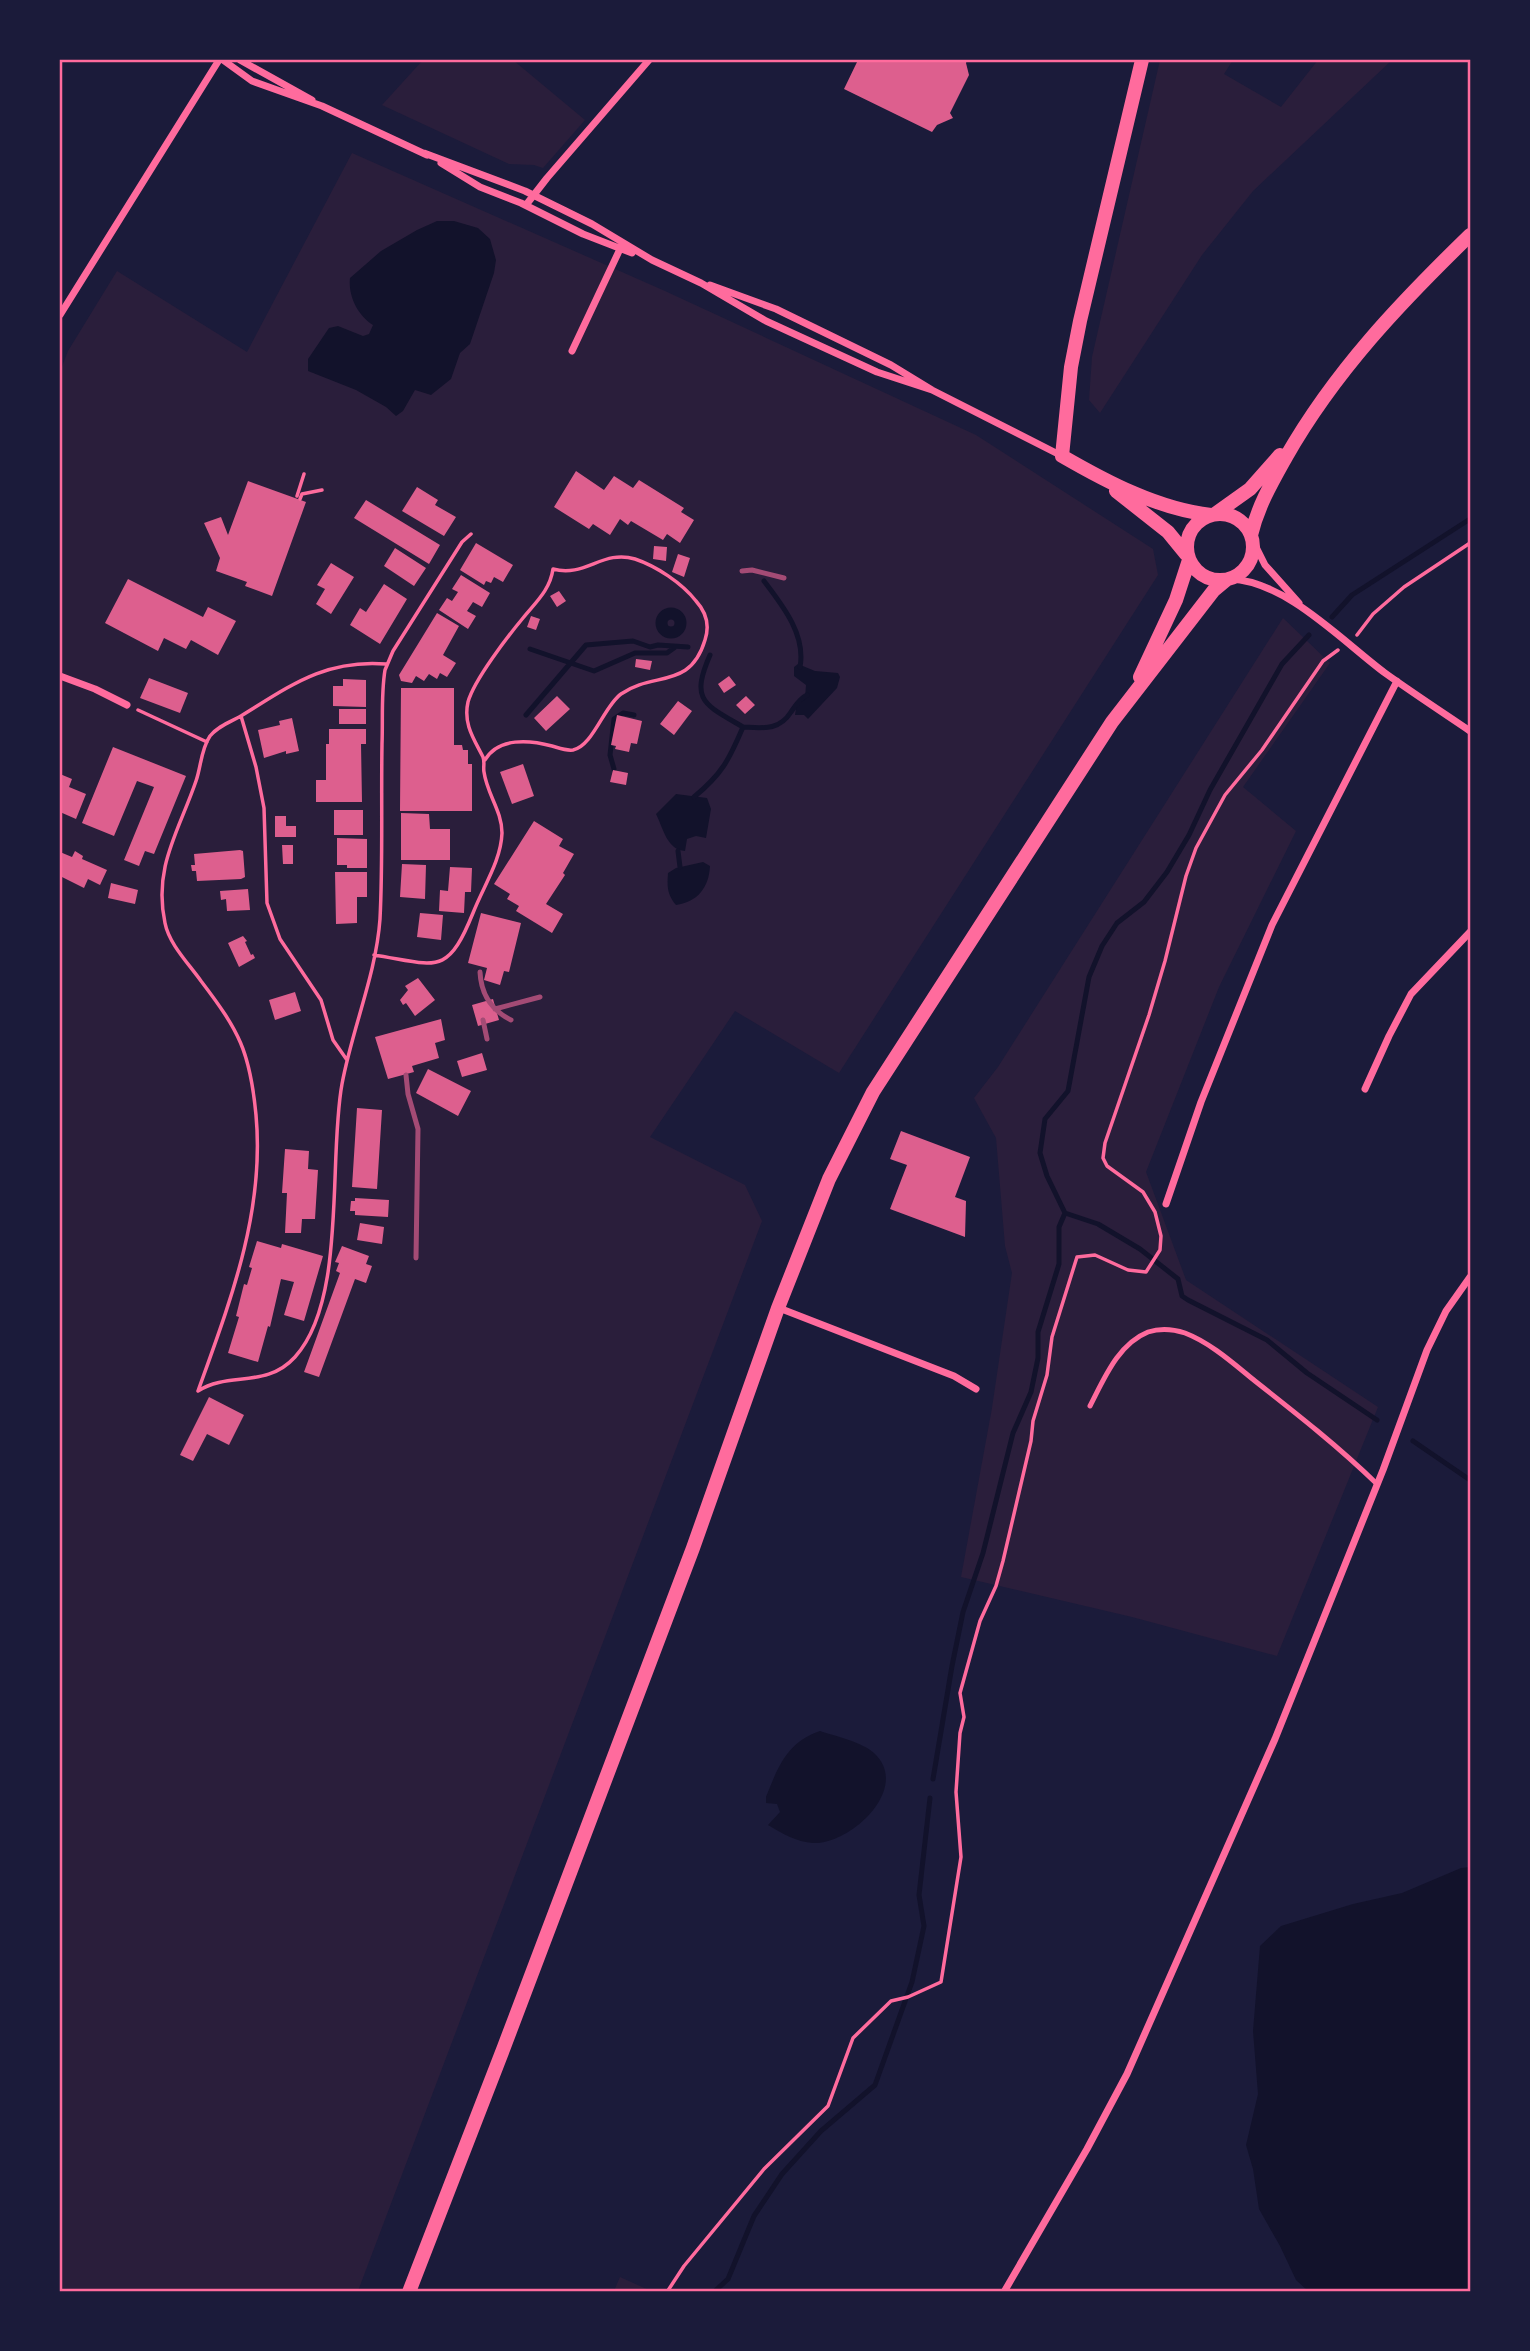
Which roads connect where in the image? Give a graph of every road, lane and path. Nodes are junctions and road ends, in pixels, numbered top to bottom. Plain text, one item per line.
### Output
1 (221, 60) edge
2 (240, 60) edge
3 (649, 60) edge
4 (1142, 60) edge
5 (322, 106) junction
6 (424, 153) junction
7 (534, 195) junction
8 (526, 205) junction
9 (1471, 234) edge
10 (620, 249) junction
11 (652, 260) junction
12 (692, 279) junction
13 (60, 315) edge
14 (810, 326) junction
15 (805, 338) junction
16 (572, 351) dead end
17 (932, 390) junction
18 (1301, 430) junction
19 (1066, 458) junction
20 (304, 474) dead end
21 (322, 490) dead end
22 (1213, 515) junction
23 (471, 534) dead end
24 (1251, 537) junction
25 (1471, 543) edge
26 (1189, 559) junction
27 (1228, 579) junction
28 (1306, 611) junction
29 (1348, 642) junction
30 (386, 664) junction
31 (60, 676) edge
32 (1397, 681) junction
33 (1130, 697) junction
34 (127, 705) joint
35 (241, 716) junction
36 (1471, 731) edge
37 (207, 742) junction
38 (485, 760) junction
39 (1471, 932) edge
40 (374, 955) junction
41 (347, 1060) junction
42 (1365, 1089) dead end
43 (1166, 1204) dead end
44 (1471, 1277) edge
45 (778, 1308) junction
46 (976, 1389) dead end
47 (1090, 1406) dead end
48 (1377, 1484) junction
49 (409, 2291) edge
50 (667, 2291) edge
51 (1004, 2291) edge

1 - 5 street
1 - 13 street
2 - 5 street
3 - 7 street
4 - 19 main road
5 - 6 street
6 - 7 street
6 - 8 street
7 - 8 street
7 - 11 street
8 - 10 street
9 - 18 main road
10 - 11 street
10 - 16 street
11 - 12 street
12 - 14 street
12 - 15 street
14 - 15 street
14 - 17 street
15 - 17 street
17 - 19 street
18 - 22 main road
18 - 24 main road
19 - 22 main road
19 - 26 main road
20 - 21 path
22 - 24 main road
22 - 26 main road
23 - 30 path
24 - 27 main road
24 - 28 street
25 - 29 path
26 - 27 main road
26 - 33 main road
27 - 28 street
27 - 33 main road
28 - 29 street
29 - 32 street
29 - 50 path
30 - 35 path
30 - 40 path
31 - 34 street
32 - 36 street
32 - 43 street
33 - 45 main road
34 - 37 path
35 - 37 path
35 - 41 path
37 - 41 path
38 - 38 path
38 - 40 path
39 - 42 street
40 - 41 path
44 - 48 street
45 - 46 street
45 - 49 main road
47 - 48 lane
48 - 51 street

